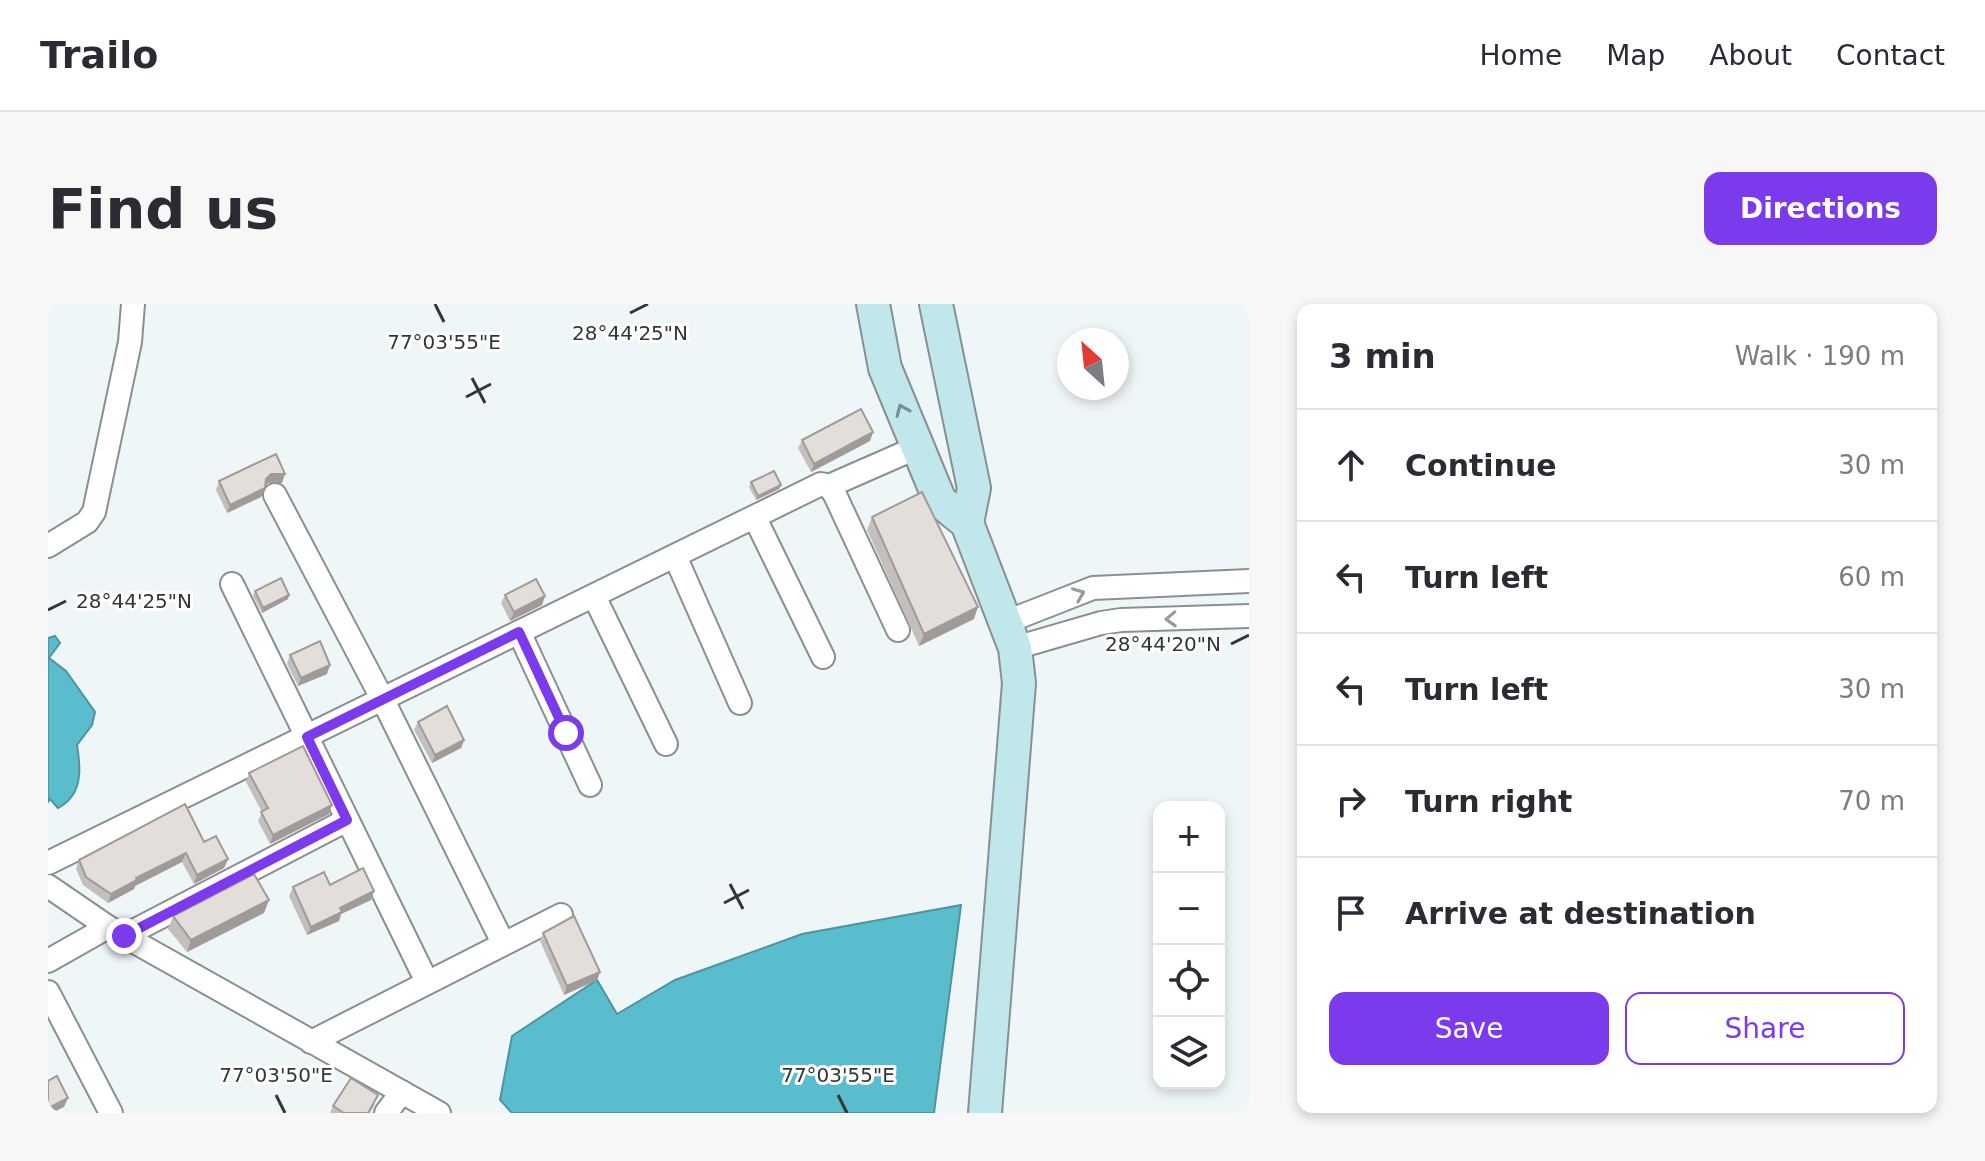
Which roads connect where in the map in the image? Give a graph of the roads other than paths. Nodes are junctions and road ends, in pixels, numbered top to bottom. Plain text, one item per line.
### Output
1 (133, 304) edge
2 (873, 304) edge
3 (936, 304) edge
4 (918, 447) junction
5 (829, 486) junction
6 (275, 495) dead end
7 (755, 518) junction
8 (967, 523) junction
9 (48, 546) edge
10 (675, 556) junction
11 (1249, 581) edge
12 (232, 584) dead end
13 (594, 596) junction
14 (1249, 616) edge
15 (898, 630) dead end
16 (519, 632) junction
17 (1011, 635) junction
18 (823, 657) dead end
19 (383, 700) junction
20 (740, 703) dead end
21 (307, 737) junction
22 (666, 744) dead end
23 (590, 785) dead end
24 (347, 820) junction
25 (48, 863) edge
26 (48, 886) edge
27 (561, 915) dead end
28 (116, 931) junction
29 (503, 943) junction
30 (48, 961) edge
31 (427, 982) junction
32 (48, 992) edge
33 (311, 1042) junction
34 (402, 1092) junction
35 (112, 1112) edge
36 (386, 1113) edge
37 (439, 1113) edge
38 (985, 1113) edge

1 - 9 street
4 -> 2 street
3 - 8 street
4 - 5 street
4 - 8 street
5 - 7 street
5 - 15 street
6 - 19 street
7 - 10 street
7 - 18 street
8 - 17 street
10 - 13 street
10 - 20 street
17 -> 11 street
12 - 21 street
13 - 16 street
13 - 22 street
14 -> 17 street
16 - 19 street
16 - 23 street
17 - 38 street
19 - 21 street
19 - 29 street
21 - 24 street
21 - 25 street
24 - 28 street
24 - 31 street
26 - 28 street
27 - 29 street
28 - 30 street
28 - 33 street
29 - 31 street
31 - 33 street
32 - 35 street
33 - 34 street
34 - 36 street
34 - 37 street

